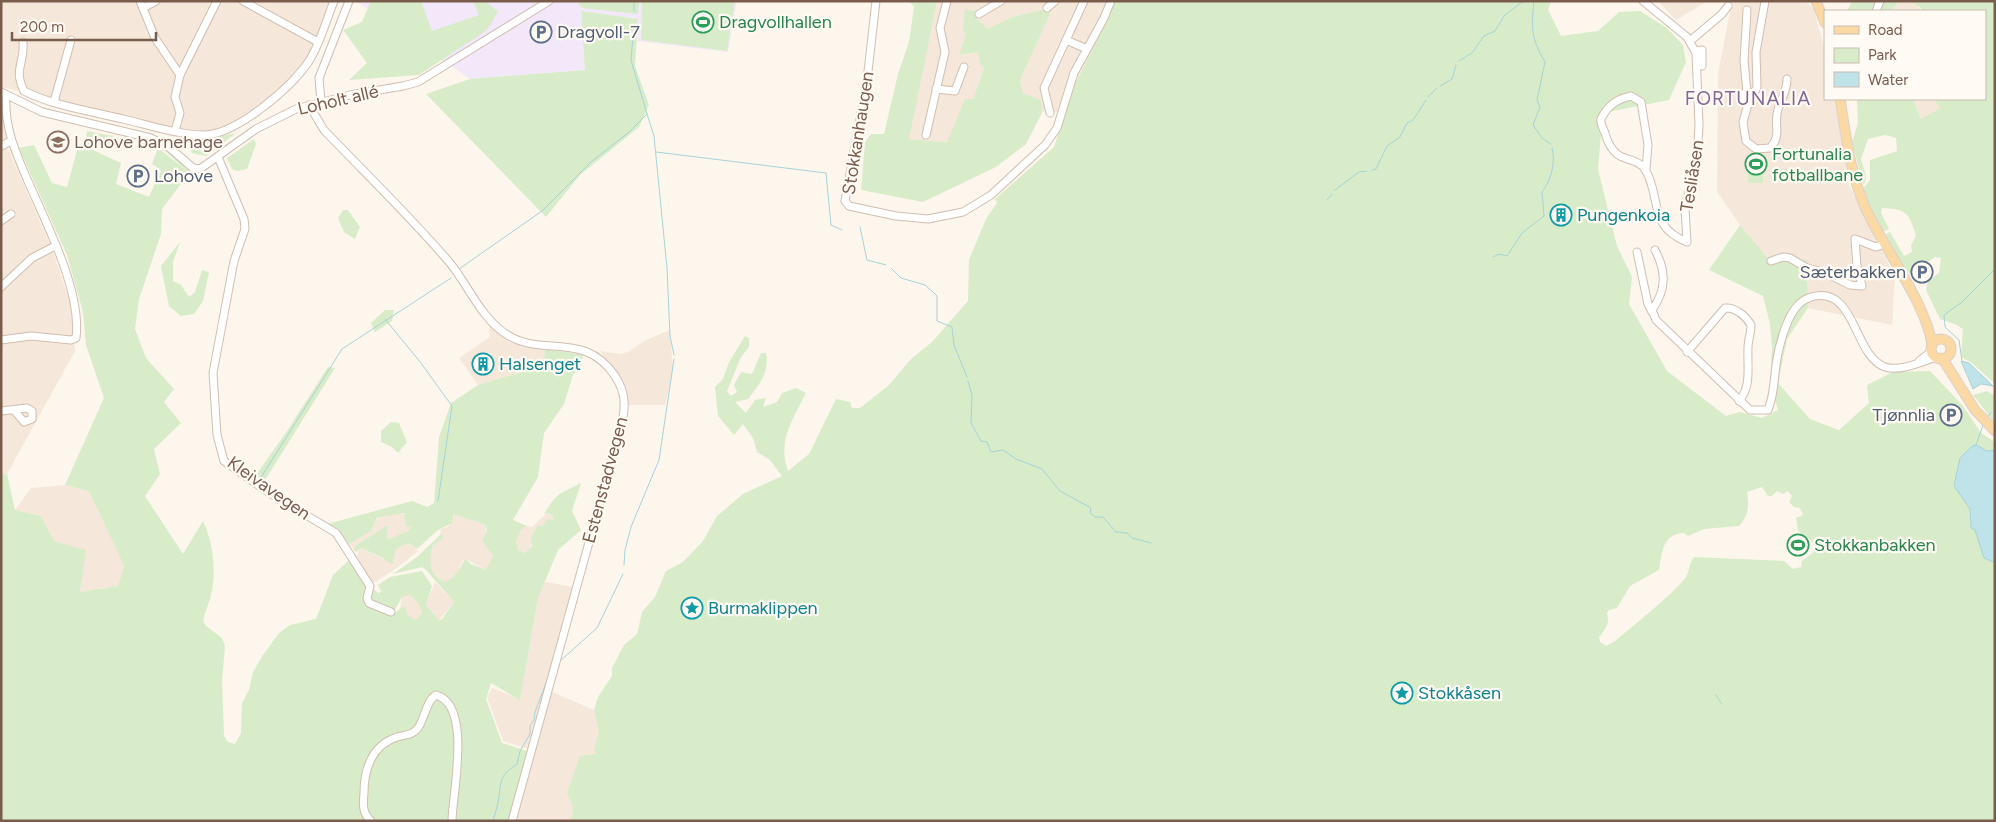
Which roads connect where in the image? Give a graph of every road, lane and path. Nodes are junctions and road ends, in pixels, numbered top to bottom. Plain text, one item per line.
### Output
1 (156, 1) edge
2 (217, 1) edge
3 (243, 1) edge
4 (334, 1) edge
5 (349, 1) edge
6 (549, 1) edge
7 (876, 1) edge
8 (947, 1) edge
9 (1054, 1) edge
10 (1084, 1) edge
11 (1111, 1) edge
12 (1643, 1) edge
13 (1765, 1) edge
14 (1816, 1) edge
15 (997, 2) edge
16 (142, 5) edge
17 (1728, 6) dead end
18 (1047, 8) dead end
19 (1748, 10) dead end
20 (979, 14) dead end
21 (1824, 21) edge
22 (71, 40) dead end
23 (1066, 40) junction
24 (1690, 41) junction
25 (23, 42) dead end
26 (318, 42) junction
27 (1087, 50) junction
28 (1695, 51) junction
29 (1702, 66) dead end
30 (964, 67) dead end
31 (180, 75) junction
32 (1787, 79) dead end
33 (936, 89) junction
34 (4, 94) edge
35 (1750, 94) junction
36 (14, 100) junction
37 (1840, 100) edge
38 (321, 101) junction
39 (54, 102) junction
40 (309, 105) junction
41 (1050, 113) dead end
42 (6, 118) junction
43 (135, 122) junction
44 (175, 131) junction
45 (132, 134) junction
46 (926, 135) dead end
47 (11, 141) junction
48 (1, 146) edge
49 (218, 157) junction
50 (1646, 169) junction
51 (11, 214) dead end
52 (1, 221) edge
53 (1884, 244) junction
54 (55, 246) junction
55 (1655, 250) dead end
56 (1637, 252) dead end
57 (1771, 261) dead end
58 (1, 287) edge
59 (1652, 312) junction
60 (1925, 320) junction
61 (1941, 339) junction
62 (1, 340) edge
63 (1687, 352) junction
64 (1950, 352) junction
65 (1935, 353) junction
66 (1962, 387) junction
67 (1739, 401) junction
68 (14, 410) dead end
69 (1, 411) edge
70 (1995, 431) edge
71 (391, 612) dead end
72 (371, 821) edge
73 (452, 821) edge
74 (512, 821) edge

1 - 16 street
2 - 31 street
3 - 26 street
4 - 26 street
5 - 38 street
6 - 38 street, Loholt allé
7 - 27 street, Stokkanhaugen
8 - 33 street
9 - 18 street
10 - 23 street
11 - 27 street, Stokkanhaugen
12 - 24 street, Tesliåsen
13 - 35 street
14 - 21 main road
15 - 20 street
16 - 31 street
17 - 24 street
19 - 35 street
22 - 39 street
23 - 27 street
23 - 41 street
24 - 28 street, Tesliåsen
25 - 39 street
26 - 44 street
28 - 29 street, Tesliåsen
28 - 50 street, Tesliåsen
30 - 33 street
31 - 44 street
32 - 35 street
33 - 46 street
34 - 36 street, Loholt allé
34 - 42 street
36 - 42 street
36 - 45 street, Loholt allé
37 - 53 main road
38 - 40 street, Loholt allé
39 - 43 street
40 - 49 street, Loholt allé
40 - 74 street, Estenstadvegen
42 - 47 street
43 - 44 street
43 - 45 street
45 - 49 street, Loholt allé
47 - 48 street
47 - 54 street
49 - 71 street, Kleivavegen
50 - 50 street
51 - 52 street
53 - 57 street
53 - 60 main road
54 - 58 street
54 - 62 street
55 - 59 street
56 - 59 street
59 - 63 street
60 - 61 main road
60 - 65 main road
61 - 64 main road
61 - 65 main road
63 - 67 street
63 - 67 street
64 - 65 main road
64 - 66 main road
65 - 66 main road
65 - 67 street
66 - 70 main road
68 - 69 street
72 - 73 street

